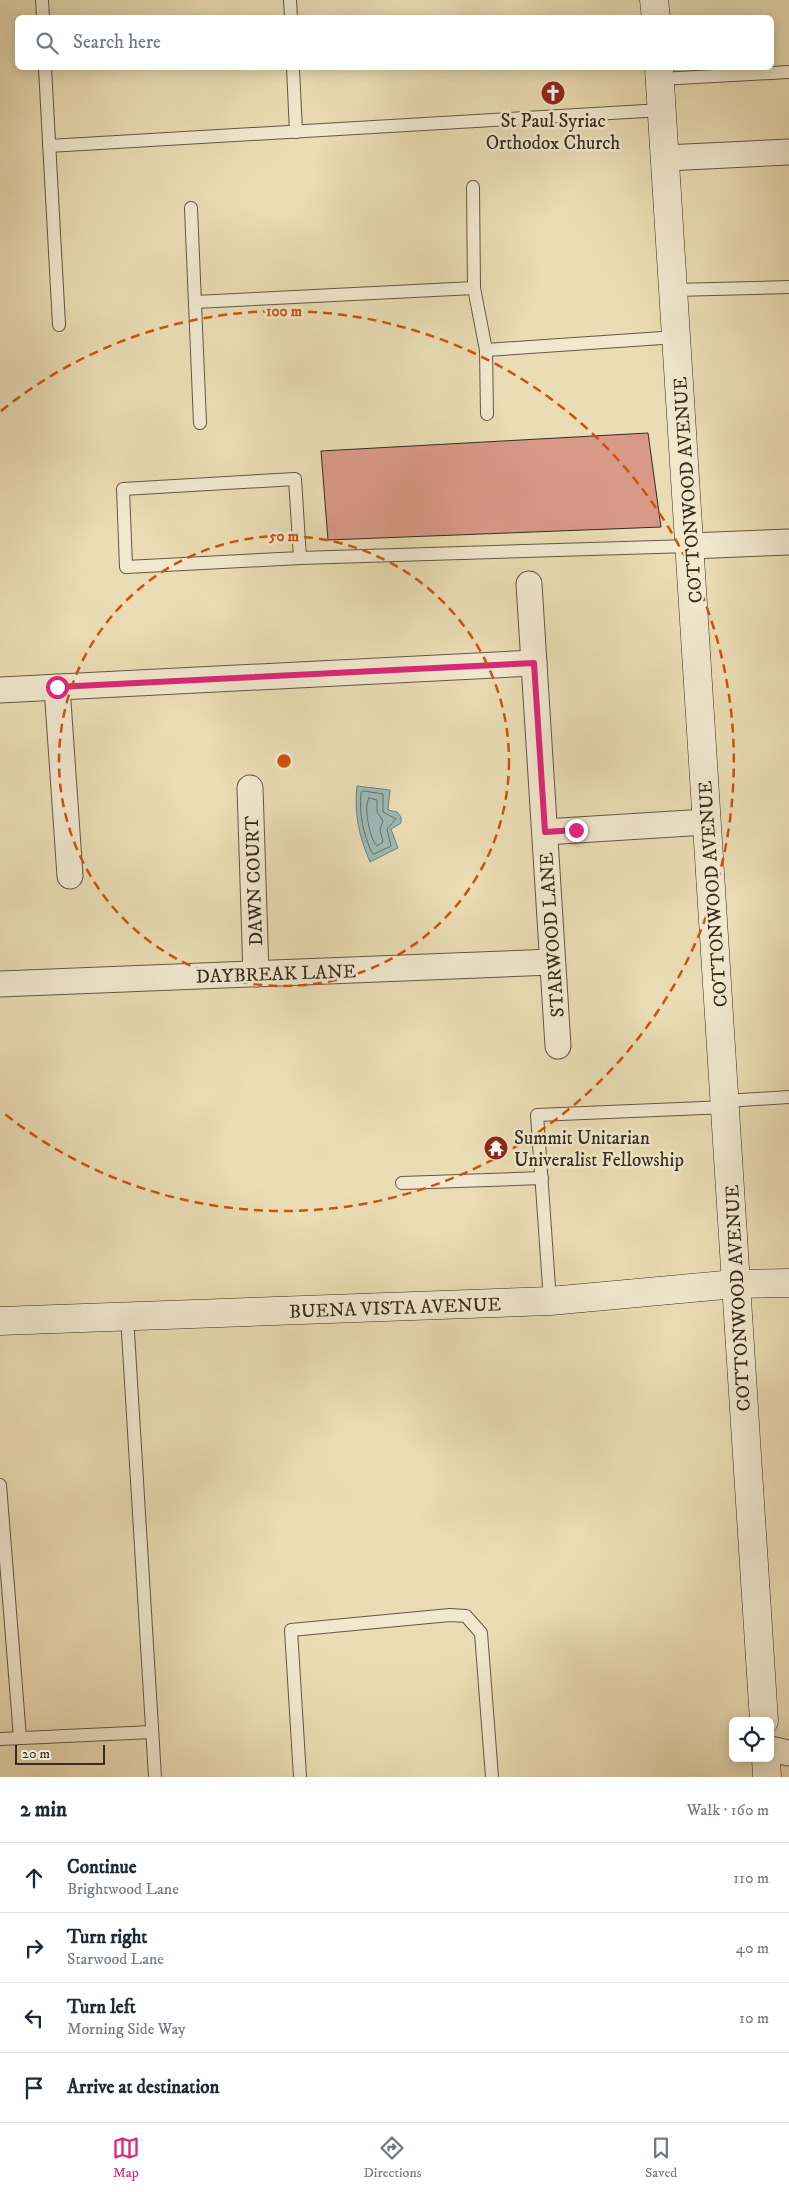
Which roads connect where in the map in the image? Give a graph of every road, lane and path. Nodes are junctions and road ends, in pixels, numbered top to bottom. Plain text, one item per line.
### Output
1 (42, 0) edge
2 (290, 0) edge
3 (654, 0) edge
4 (43, 15) edge
5 (291, 15) edge
6 (656, 15) edge
7 (45, 70) edge
8 (293, 70) edge
9 (789, 72) edge
10 (660, 74) edge
11 (662, 110) junction
12 (296, 132) junction
13 (49, 146) junction
14 (789, 152) edge
15 (665, 158) junction
16 (473, 187) dead end
17 (191, 208) dead end
18 (789, 286) edge
19 (474, 288) junction
20 (674, 290) junction
21 (195, 302) junction
22 (59, 325) dead end
23 (677, 337) junction
24 (486, 350) junction
25 (487, 414) dead end
26 (200, 422) dead end
27 (789, 542) edge
28 (690, 546) junction
29 (300, 558) junction
30 (529, 584) dead end
31 (534, 663) junction
32 (57, 687) junction
33 (0, 690) edge
34 (250, 788) dead end
35 (706, 822) junction
36 (545, 832) junction
37 (70, 876) dead end
38 (552, 962) junction
39 (256, 974) junction
40 (0, 984) edge
41 (558, 1046) dead end
42 (789, 1096) edge
43 (726, 1104) junction
44 (542, 1178) junction
45 (402, 1183) dead end
46 (789, 1283) edge
47 (735, 1284) junction
48 (550, 1301) junction
49 (127, 1316) junction
50 (0, 1321) edge
51 (0, 1486) edge
52 (764, 1717) edge
53 (152, 1732) junction
54 (20, 1738) junction
55 (0, 1739) edge
56 (774, 1750) edge
57 (789, 1753) edge
58 (766, 1762) edge
59 (155, 1777) edge
60 (300, 1777) edge
61 (492, 1777) edge
62 (767, 1777) edge

1 - 4 lane
2 - 5 lane
3 - 6 street
7 - 13 lane
8 - 12 lane
9 - 10 lane
10 - 11 street, COTTONWOOD AVENUE
11 - 12 lane
11 - 15 street, COTTONWOOD AVENUE
12 - 13 lane
13 - 22 lane
14 - 15 street
15 - 20 street, COTTONWOOD AVENUE
16 - 19 lane
17 - 21 lane
18 - 20 lane
19 - 21 lane
19 - 24 lane
20 - 23 street, COTTONWOOD AVENUE
21 - 26 lane
23 - 24 lane
23 - 28 street, COTTONWOOD AVENUE
24 - 25 lane
27 - 28 street
28 - 29 lane
28 - 35 street, COTTONWOOD AVENUE
29 - 29 lane
30 - 31 street, STARWOOD LANE
31 - 32 street
31 - 36 street, STARWOOD LANE
32 - 33 street
32 - 37 street
34 - 39 street, DAWN COURT
35 - 36 street
35 - 43 street, COTTONWOOD AVENUE
36 - 38 street, STARWOOD LANE
38 - 39 street, DAYBREAK LANE
38 - 41 street, STARWOOD LANE
39 - 40 street, DAYBREAK LANE
42 - 43 lane
43 - 44 lane
43 - 47 street, COTTONWOOD AVENUE
44 - 45 lane
44 - 48 lane
46 - 47 street, BUENA VISTA AVENUE
47 - 48 street, BUENA VISTA AVENUE
47 - 52 street, COTTONWOOD AVENUE
48 - 49 street, BUENA VISTA AVENUE
49 - 50 street, BUENA VISTA AVENUE
49 - 53 lane
51 - 54 lane
53 - 54 lane
53 - 59 lane
54 - 55 lane
56 - 57 street
58 - 62 street
60 - 61 lane

